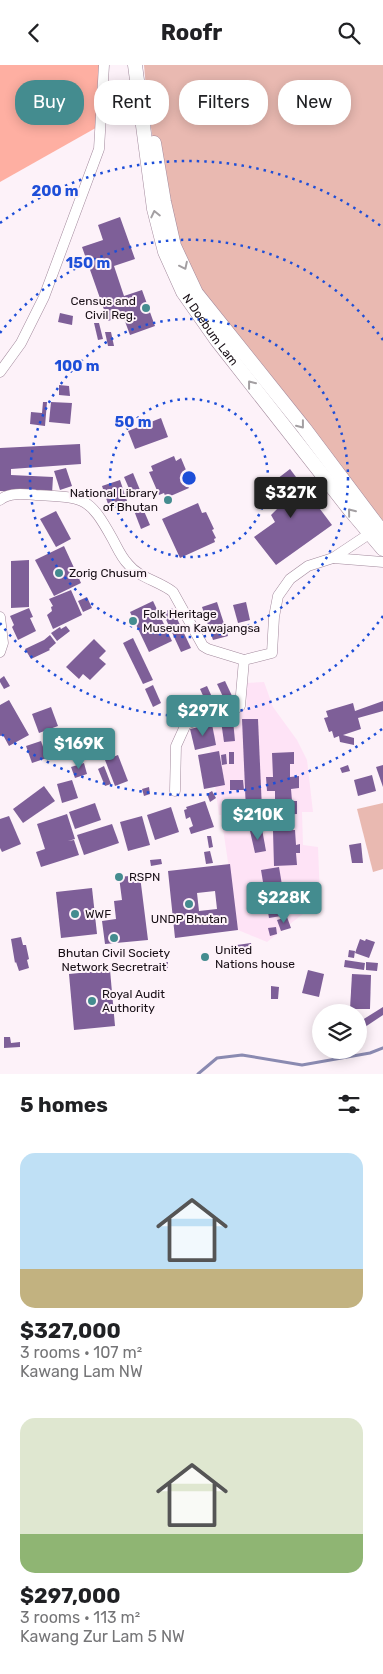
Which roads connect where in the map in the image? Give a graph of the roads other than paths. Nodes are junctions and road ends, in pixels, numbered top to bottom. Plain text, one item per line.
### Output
1 (104, 65) edge
2 (135, 65) edge
3 (144, 65) edge
4 (0, 373) edge
5 (0, 500) edge
6 (377, 531) edge
7 (383, 549) edge
8 (333, 558) junction
9 (383, 561) edge
10 (0, 617) edge
11 (0, 652) edge
12 (244, 659) junction
13 (176, 791) dead end

1 - 4 street
6 -> 2 main road, N Doebum Lam
3 -> 6 main road, N Doebum Lam
5 - 12 street
6 - 7 main road, N Doebum Lam
6 - 8 street
8 - 9 street
8 - 12 street
10 - 11 street
12 - 13 street

